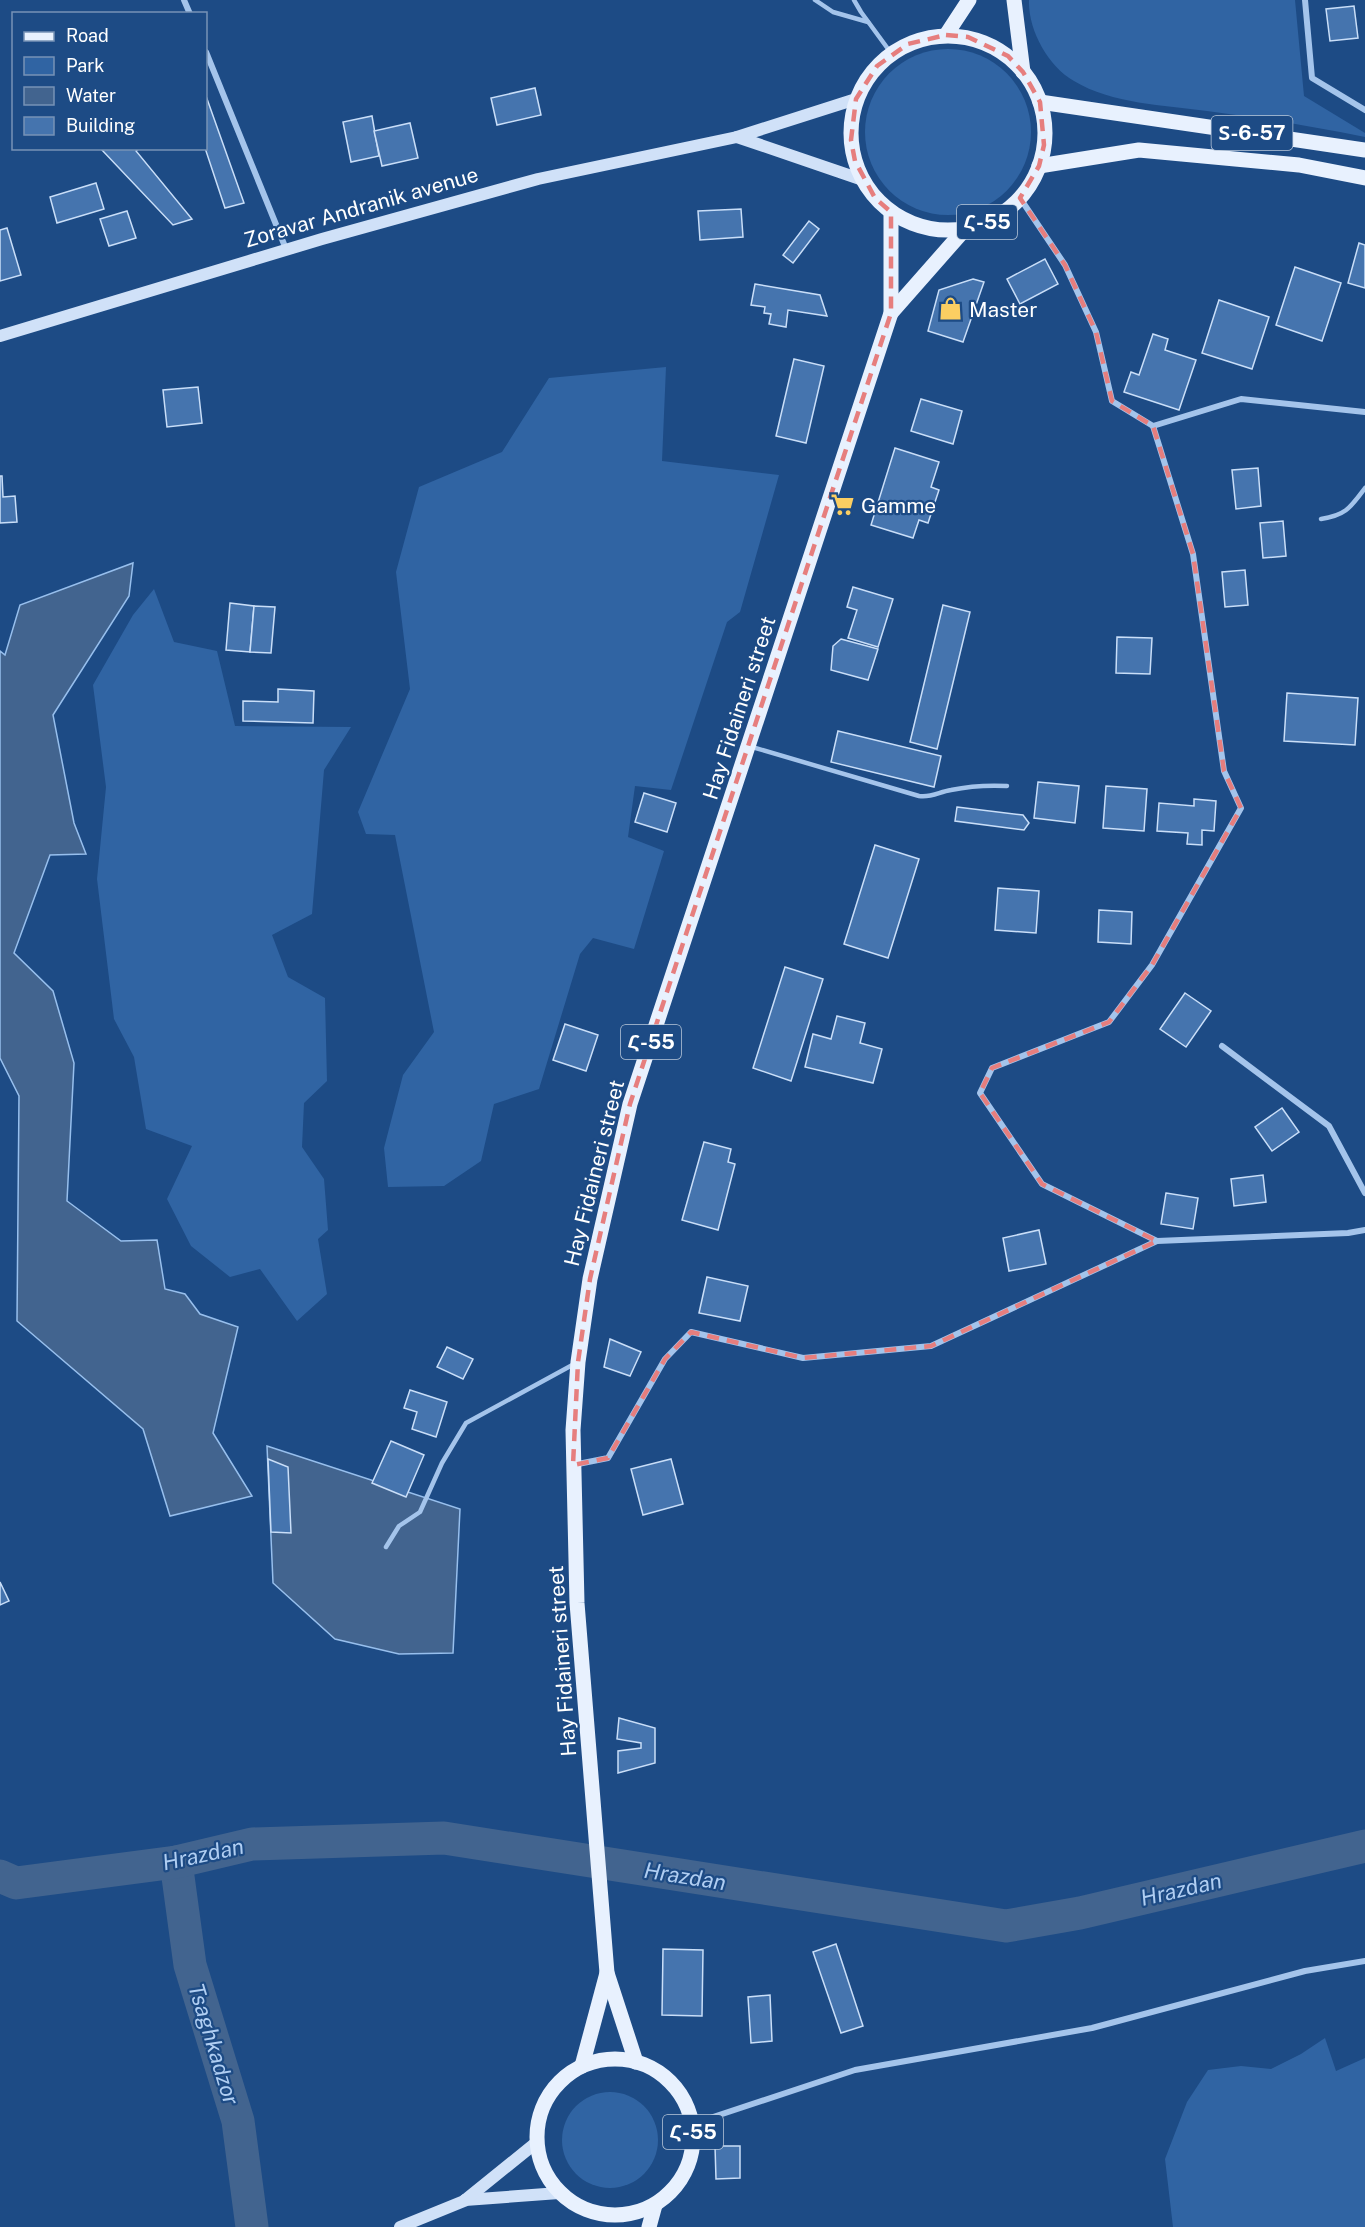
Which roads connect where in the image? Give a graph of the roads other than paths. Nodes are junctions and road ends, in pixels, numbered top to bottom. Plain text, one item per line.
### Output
1 (815, 0) edge
2 (854, 0) edge
3 (969, 0) edge
4 (1014, 0) edge
5 (1305, 0) edge
6 (868, 22) junction
7 (946, 35) junction
8 (891, 53) junction
9 (207, 54) edge
10 (1023, 72) junction
11 (856, 99) junction
12 (1040, 102) junction
13 (1365, 110) edge
14 (737, 137) junction
15 (1365, 150) edge
16 (1039, 166) junction
17 (1365, 178) edge
18 (862, 180) junction
19 (1020, 198) junction
20 (891, 212) junction
21 (965, 229) junction
22 (286, 250) junction
23 (891, 313) junction
24 (0, 336) edge
25 (1365, 412) edge
26 (1153, 426) junction
27 (1365, 488) edge
28 (1321, 519) dead end
29 (749, 746) junction
30 (1007, 786) dead end
31 (1222, 1046) dead end
32 (1365, 1193) edge
33 (1365, 1230) edge
34 (1157, 1241) junction
35 (578, 1362) junction
36 (573, 1465) junction
37 (386, 1547) dead end
38 (1365, 1961) edge
39 (608, 1973) junction
40 (636, 2062) junction
41 (582, 2066) junction
42 (692, 2124) junction
43 (537, 2142) junction
44 (560, 2193) junction
45 (464, 2200) junction
46 (655, 2205) junction
47 (588, 2211) junction
48 (400, 2227) edge
49 (593, 2227) edge
50 (649, 2227) edge

1 - 6 lane
2 - 6 lane
3 - 7 main road
4 - 10 main road, Հ-55
5 - 13 street
6 - 8 lane
7 - 8 main road, Հ-55
7 - 10 main road, Հ-55
8 - 11 main road, Հ-55
9 - 22 street
10 - 12 main road, Հ-55
11 - 14 main road, Zoravar Andranik avenue
11 - 18 main road, Հ-55
12 - 15 main road, Տ-6-57
12 - 16 main road, Հ-55
14 - 18 main road
14 - 22 main road, Zoravar Andranik avenue
16 - 17 main road, Տ-6-57
16 - 19 main road, Հ-55
18 - 20 main road, Հ-55
19 - 21 main road, Հ-55
19 - 26 street
20 - 21 main road, Հ-55
20 - 23 main road, Hay Fidaineri street / Հ-55
21 - 23 main road, Hay Fidaineri street / Հ-55
22 - 24 main road, Zoravar Andranik avenue
23 - 29 main road, Hay Fidaineri street / Հ-55
25 - 26 street
26 - 34 street
27 - 28 lane
29 - 30 lane
29 - 35 main road, Hay Fidaineri street / Հ-55
31 - 32 street
33 - 34 street
34 - 36 street
35 - 36 main road, Hay Fidaineri street / Հ-55
35 - 37 lane
36 - 39 main road, Hay Fidaineri street / Հ-55
38 - 42 street
39 - 40 main road, Hay Fidaineri street / Հ-55
39 - 41 main road, Hay Fidaineri street / Հ-55
40 - 41 main road, Հ-55
40 - 42 main road, Հ-55
41 - 43 main road, Հ-55
42 - 46 main road, Հ-55
43 - 44 main road, Հ-55
43 - 45 main road
44 - 45 main road
44 - 47 main road, Հ-55
45 - 48 main road
46 - 47 main road, Հ-55
46 - 50 main road
47 - 49 main road

